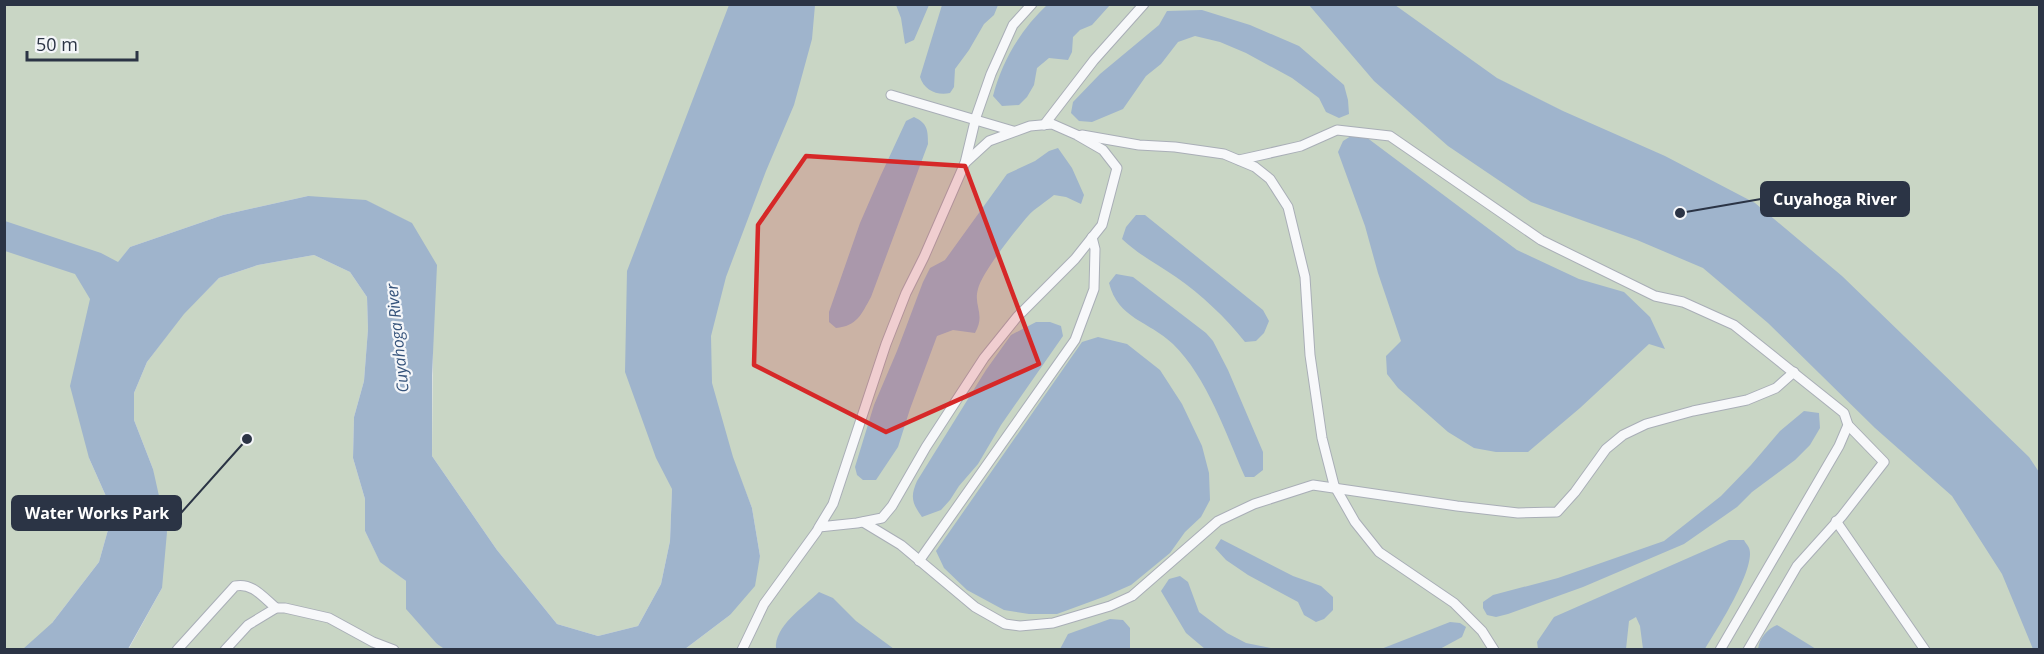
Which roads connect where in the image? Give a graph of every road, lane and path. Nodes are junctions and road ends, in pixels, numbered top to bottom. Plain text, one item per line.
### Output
1 (1032, 4) edge
2 (1144, 4) edge
3 (891, 95) dead end
4 (975, 119) junction
5 (1044, 125) junction
6 (1013, 130) junction
7 (1077, 135) junction
8 (1239, 160) junction
9 (965, 163) junction
10 (1092, 237) junction
11 (1794, 372) junction
12 (1848, 426) junction
13 (1336, 489) junction
14 (1836, 521) junction
15 (863, 522) junction
16 (819, 527) junction
17 (919, 561) junction
18 (276, 609) junction
19 (177, 650) edge
20 (225, 650) edge
21 (394, 650) edge
22 (742, 650) edge
23 (1494, 650) edge
24 (1720, 650) edge
25 (1748, 650) edge
26 (1925, 650) edge

1 - 4 lane
2 - 5 lane
3 - 4 lane
4 - 6 lane
4 - 9 lane
5 - 6 lane
5 - 7 lane
6 - 9 lane
7 - 8 lane
7 - 10 lane
8 - 11 lane
8 - 13 lane
9 - 16 lane
10 - 15 lane
10 - 17 lane
11 - 12 lane
11 - 13 lane
12 - 14 lane
12 - 24 lane
13 - 17 lane
13 - 23 lane
14 - 25 lane
14 - 26 lane
15 - 16 lane
15 - 17 lane
16 - 22 lane
18 - 19 lane
18 - 20 lane
18 - 21 lane

